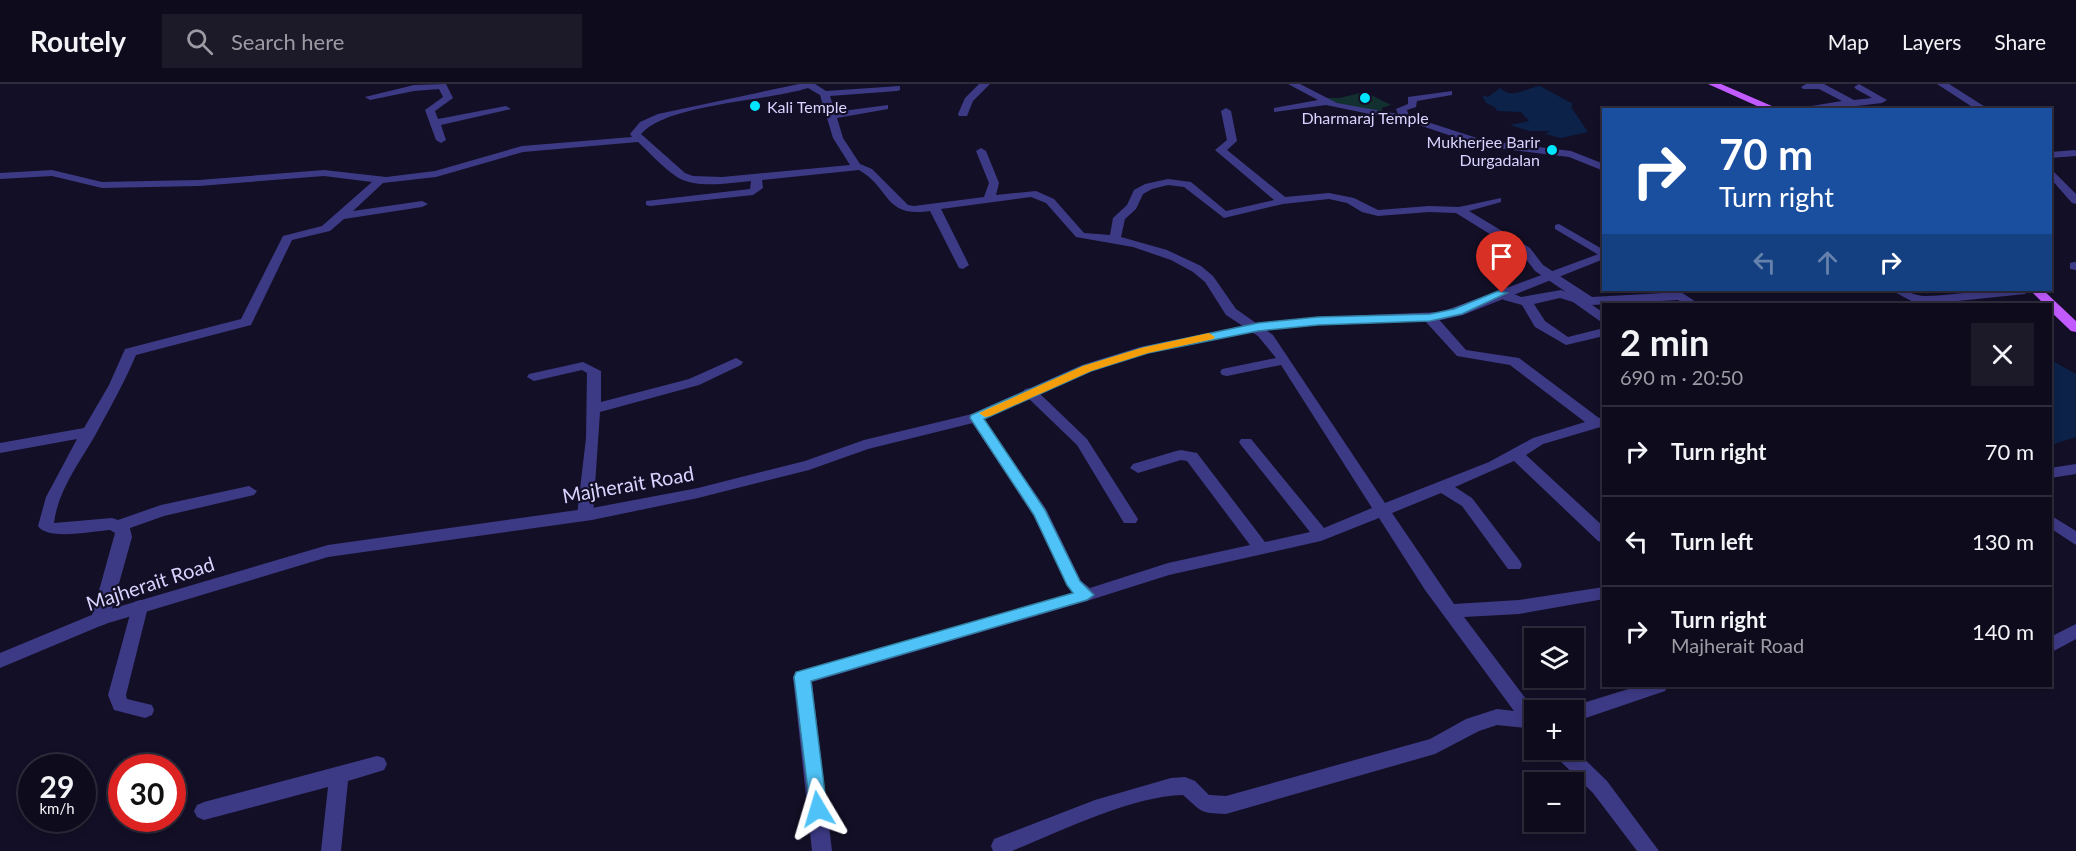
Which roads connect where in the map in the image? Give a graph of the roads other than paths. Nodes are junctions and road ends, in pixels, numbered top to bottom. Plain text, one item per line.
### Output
1 (809, 84) edge
2 (985, 84) edge
3 (1293, 84) edge
4 (1705, 84) edge
5 (1713, 84) edge
6 (1942, 84) edge
7 (446, 85) edge
8 (1806, 87) dead end
9 (1859, 87) dead end
10 (897, 88) dead end
11 (1449, 93) dead end
12 (824, 94) junction
13 (370, 97) dead end
14 (1326, 102) junction
15 (1852, 103) junction
16 (885, 107) dead end
17 (1762, 108) edge
18 (1771, 108) edge
19 (1809, 108) edge
20 (1982, 108) edge
21 (506, 109) dead end
22 (1278, 110) dead end
23 (1226, 111) dead end
24 (963, 114) dead end
25 (831, 116) junction
26 (1405, 118) junction
27 (435, 123) junction
28 (641, 139) junction
29 (441, 140) dead end
30 (981, 152) dead end
31 (2076, 153) edge
32 (2052, 155) edge
33 (857, 166) junction
34 (1602, 167) edge
35 (0, 176) edge
36 (756, 176) junction
37 (381, 179) junction
38 (2056, 187) edge
39 (989, 198) junction
40 (1497, 200) dead end
41 (1283, 201) junction
42 (2076, 201) edge
43 (650, 203) dead end
44 (422, 204) dead end
45 (934, 207) junction
46 (1460, 210) junction
47 (339, 216) junction
48 (1559, 227) dead end
49 (1114, 239) junction
50 (1602, 254) edge
51 (1602, 255) edge
52 (963, 265) dead end
53 (1550, 275) junction
54 (1899, 291) edge
55 (2015, 291) edge
56 (2038, 291) edge
57 (2048, 291) edge
58 (1502, 293) junction
59 (1525, 300) junction
60 (1692, 303) edge
61 (2050, 303) edge
62 (2052, 305) edge
63 (1430, 318) junction
64 (2076, 318) edge
65 (1602, 319) edge
66 (1258, 327) junction
67 (2076, 328) edge
68 (1602, 332) edge
69 (1282, 361) junction
70 (736, 362) dead end
71 (1227, 372) dead end
72 (534, 377) dead end
73 (1030, 392) junction
74 (593, 409) junction
75 (976, 418) junction
76 (1600, 422) edge
77 (90, 432) junction
78 (1246, 442) dead end
79 (0, 448) edge
80 (1516, 454) junction
81 (1138, 468) dead end
82 (2076, 469) edge
83 (2052, 473) edge
84 (1443, 487) junction
85 (249, 491) dead end
86 (1382, 512) junction
87 (585, 515) junction
88 (1130, 519) dead end
89 (2052, 521) edge
90 (119, 526) junction
91 (1321, 535) junction
92 (1602, 535) edge
93 (2076, 539) edge
94 (1261, 548) junction
95 (1514, 565) dead end
96 (1602, 593) edge
97 (1087, 595) junction
98 (140, 607) junction
99 (1450, 611) junction
100 (100, 619) junction
101 (2076, 631) edge
102 (2052, 645) edge
103 (0, 661) edge
104 (1656, 687) edge
105 (144, 710) dead end
106 (1524, 710) edge
107 (1584, 711) edge
108 (1524, 721) edge
109 (1572, 760) edge
110 (377, 764) dead end
111 (339, 775) junction
112 (204, 811) dead end
113 (1001, 846) dead end
114 (331, 851) edge
115 (822, 851) edge
116 (1649, 851) edge

1 - 12 street
1 - 28 street
2 - 24 street
3 - 14 street
4 - 17 main road
5 - 18 main road
6 - 20 street
7 - 13 street
7 - 27 street
8 - 15 street
9 - 15 street
10 - 12 street
11 - 26 street
12 - 25 street
14 - 22 street
14 - 26 street
15 - 19 street
16 - 25 street
21 - 27 street
23 - 41 street
25 - 33 street
26 - 34 street
27 - 29 street
28 - 36 street
28 - 37 street
30 - 39 street
31 - 32 street
33 - 36 street
33 - 45 street
35 - 37 street
36 - 43 street
37 - 47 street
38 - 42 street
39 - 45 street
39 - 49 street
40 - 46 street
41 - 46 street
41 - 49 street
44 - 47 street
45 - 52 street
46 - 53 street
47 - 77 street
48 - 50 street
49 - 66 street
51 - 53 street, Majherait Road
53 - 58 street, Majherait Road
53 - 60 street
54 - 55 street
56 - 61 main road
57 - 64 main road
58 - 59 street
58 - 63 street, Majherait Road
59 - 65 street
59 - 68 street
62 - 67 main road
63 - 66 street, Majherait Road
63 - 76 street
66 - 69 street
66 - 73 street, Majherait Road
69 - 71 street
69 - 86 street
70 - 74 street
72 - 74 street
73 - 75 street, Majherait Road
73 - 88 street
74 - 87 street
75 - 87 street, Majherait Road
75 - 97 street
76 - 80 street
77 - 79 street
77 - 90 street
78 - 91 street
80 - 84 street
80 - 92 street
81 - 94 street
82 - 83 street
84 - 86 street
84 - 95 street
85 - 90 street
86 - 91 street
86 - 99 street
87 - 98 street, Majherait Road
89 - 93 street
90 - 100 street
91 - 94 street
94 - 97 street
96 - 99 street
97 - 115 street
98 - 100 street, Majherait Road
98 - 105 street
99 - 106 street
100 - 103 street, Majherait Road
101 - 102 street
104 - 107 street
108 - 113 street
109 - 116 street
110 - 111 street
111 - 112 street
111 - 114 street

